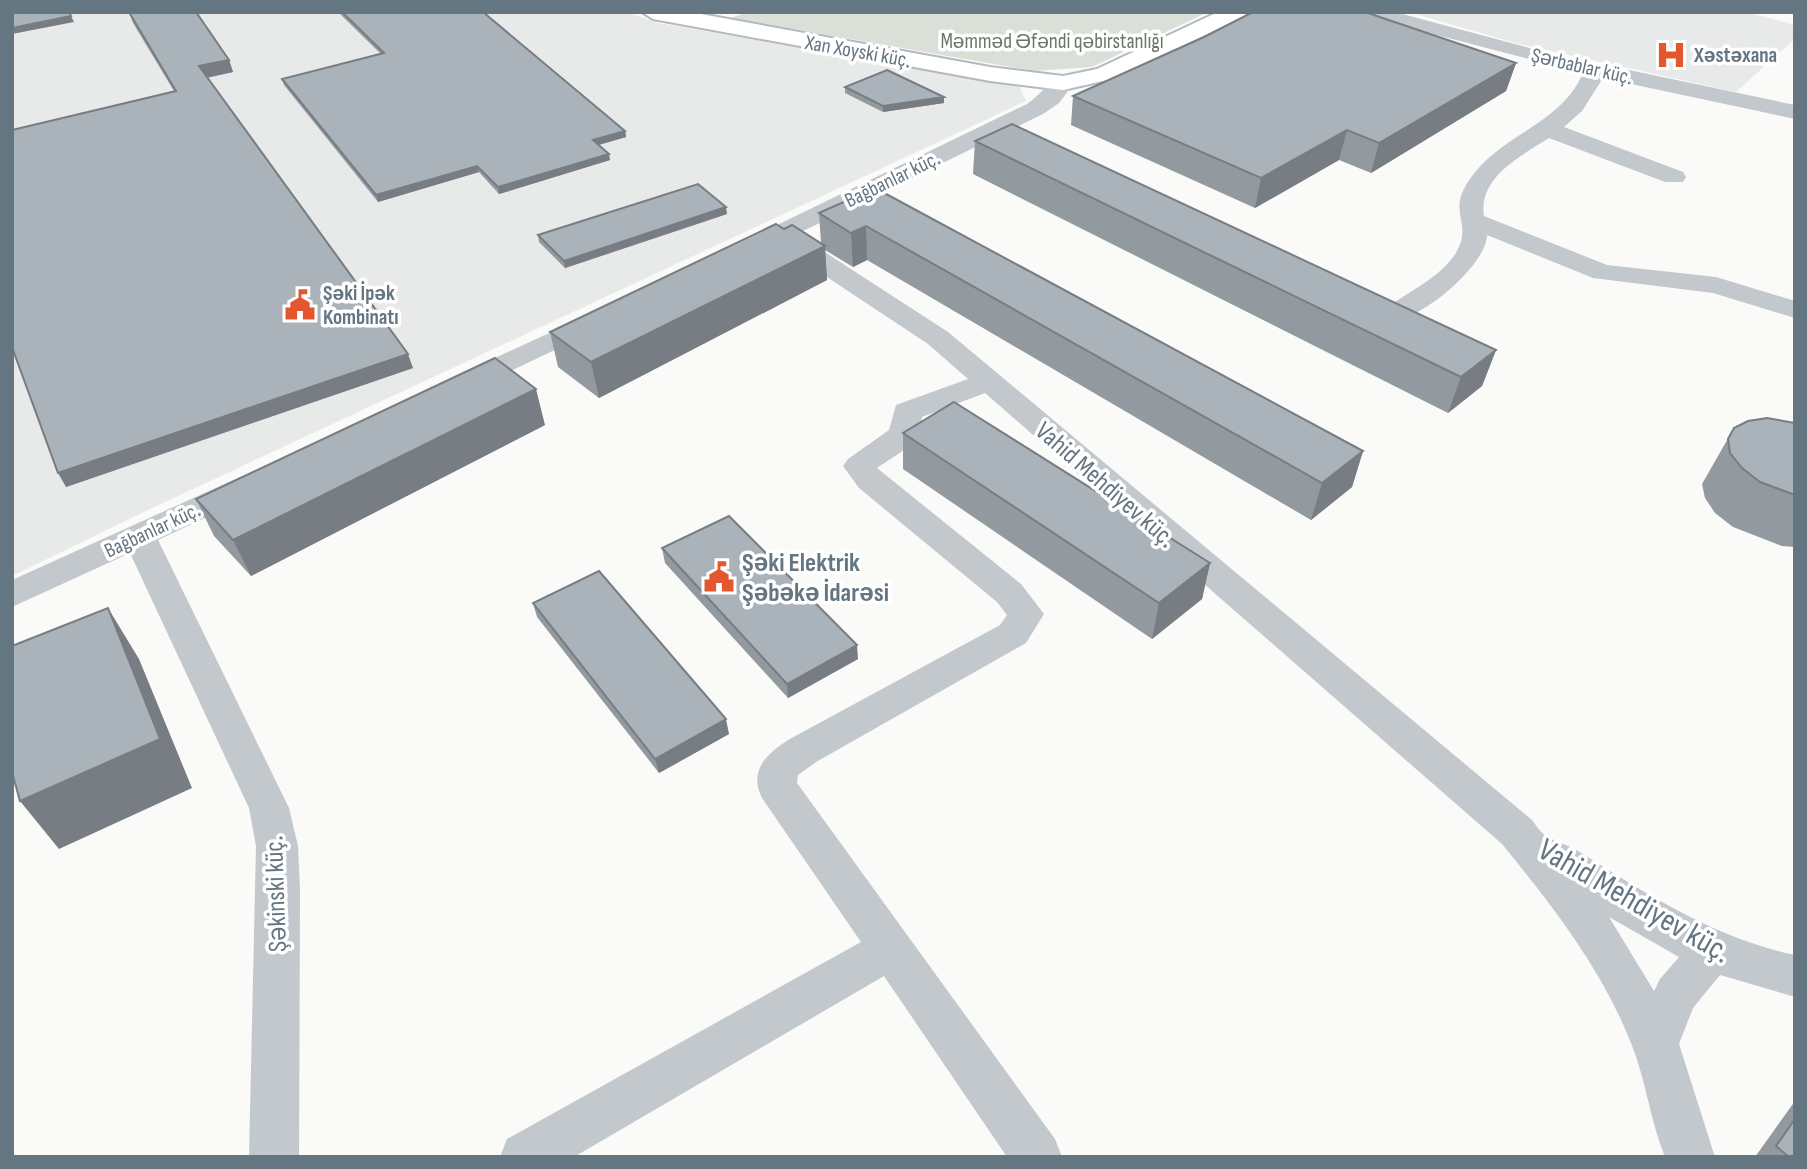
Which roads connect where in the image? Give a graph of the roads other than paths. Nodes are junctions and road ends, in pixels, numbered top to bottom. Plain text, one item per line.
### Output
1 (1236, 12) edge
2 (1371, 12) edge
3 (671, 14) edge
4 (1595, 70) junction
5 (1063, 83) junction
6 (1795, 112) edge
7 (1547, 129) junction
8 (1674, 177) dead end
9 (1471, 220) junction
10 (779, 234) junction
11 (741, 251) edge
12 (1795, 310) edge
13 (615, 311) edge
14 (1398, 313) edge
15 (988, 382) junction
16 (439, 394) edge
17 (264, 477) edge
18 (139, 536) junction
19 (12, 594) edge
20 (1517, 832) junction
21 (890, 948) junction
22 (1713, 952) junction
23 (1795, 976) edge
24 (1655, 1044) junction
25 (274, 1157) edge
26 (525, 1157) edge
27 (1037, 1157) edge
28 (1690, 1157) edge

1 - 5 street
2 - 4 street, Şərbablar küç.
3 - 5 street, Xan Xoyski küç.
4 - 6 street, Şərbablar küç.
4 - 7 street
5 - 10 street, Bağbanlar küç.
7 - 8 street
7 - 9 street
9 - 12 street
9 - 14 street
10 - 11 street, Bağbanlar küç.
10 - 15 street, Vahid Mehdiyev küç.
13 - 16 street
15 - 20 street, Vahid Mehdiyev küç.
15 - 21 street
17 - 18 street, Bağbanlar küç.
18 - 19 street, Bağbanlar küç.
18 - 25 street, Şəkinski küç.
20 - 22 street, Vahid Mehdiyev küç.
20 - 24 street, Vahid Mehdiyev küç.
21 - 26 street
21 - 27 street
22 - 23 street, Vahid Mehdiyev küç.
22 - 24 street
24 - 28 street, Vahid Mehdiyev küç.

